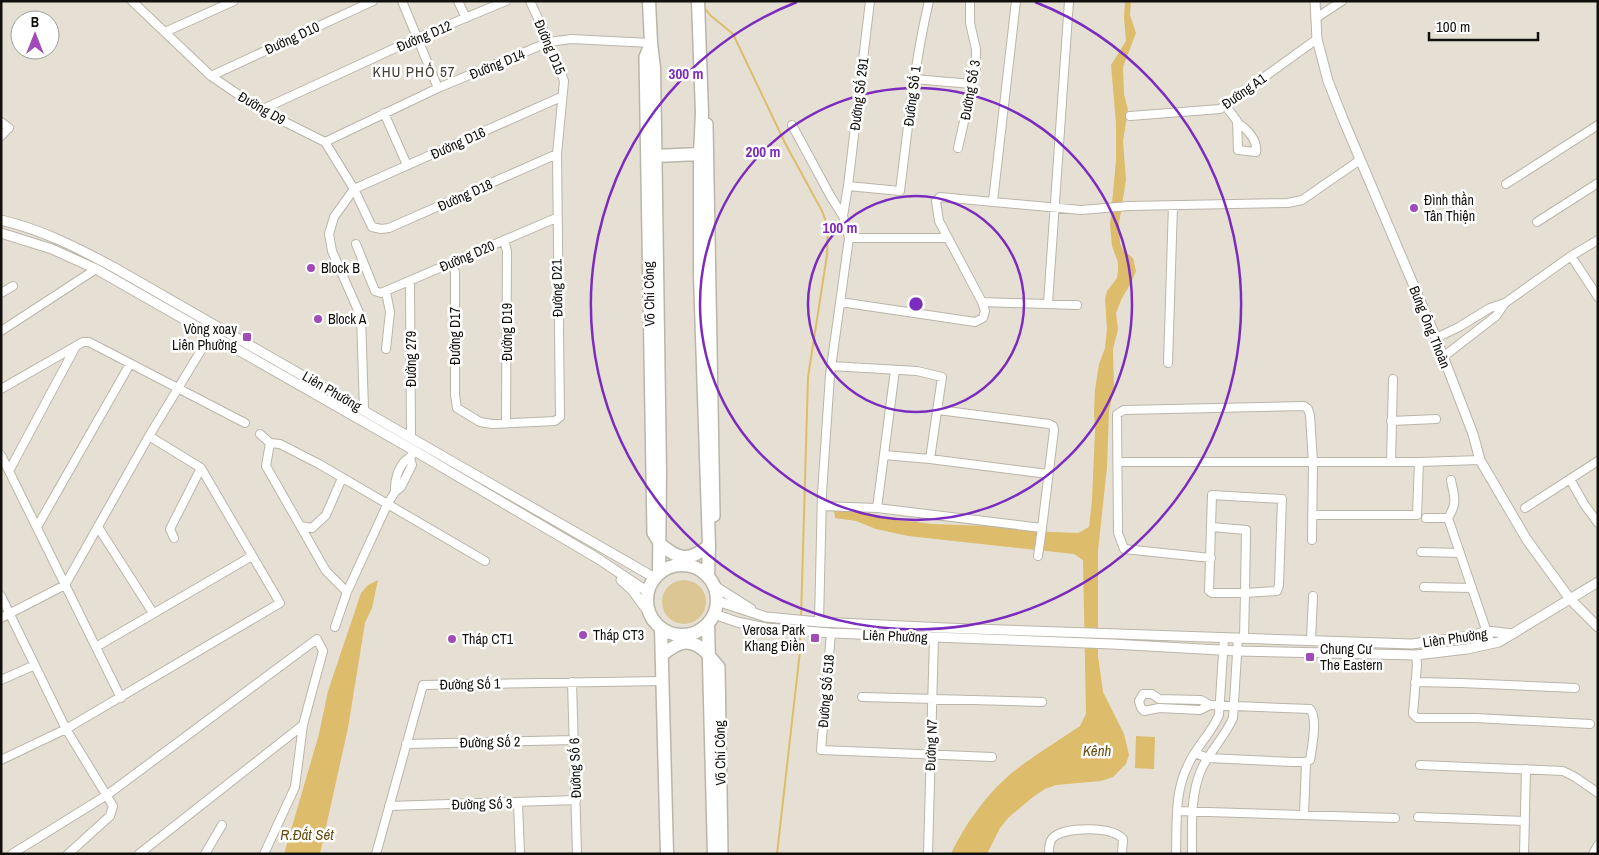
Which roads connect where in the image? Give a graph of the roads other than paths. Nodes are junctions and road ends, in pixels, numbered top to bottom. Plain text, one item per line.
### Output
1 (132, 1) edge
2 (234, 1) edge
3 (373, 1) edge
4 (402, 1) edge
5 (458, 1) edge
6 (506, 1) edge
7 (530, 1) edge
8 (649, 1) edge
9 (698, 1) edge
10 (870, 1) edge
11 (928, 1) edge
12 (970, 1) edge
13 (1016, 1) edge
14 (1069, 1) edge
15 (1315, 1) edge
16 (1342, 1) edge
17 (466, 18) junction
18 (1316, 18) junction
19 (165, 32) junction
20 (417, 38) junction
21 (1317, 39) junction
22 (549, 42) junction
23 (651, 43) junction
24 (210, 76) junction
25 (914, 78) junction
26 (972, 84) junction
27 (438, 88) junction
28 (561, 97) junction
29 (1225, 106) junction
30 (260, 110) junction
31 (384, 113) junction
32 (702, 113) junction
33 (1130, 116) dead end
34 (1, 122) edge
35 (1238, 123) dead end
36 (792, 125) dead end
37 (1598, 125) edge
38 (1, 136) edge
39 (325, 142) junction
40 (958, 148) dead end
41 (557, 154) junction
42 (700, 154) junction
43 (655, 156) junction
44 (1360, 160) junction
45 (407, 165) junction
46 (1598, 183) edge
47 (1506, 184) dead end
48 (848, 186) junction
49 (354, 189) junction
50 (993, 201) junction
51 (1173, 205) junction
52 (1054, 208) junction
53 (843, 216) junction
54 (556, 218) junction
55 (1, 220) edge
56 (1537, 222) dead end
57 (1, 233) edge
58 (849, 238) junction
59 (948, 238) junction
60 (504, 240) junction
61 (1598, 240) edge
62 (356, 244) dead end
63 (1572, 256) junction
64 (452, 263) junction
65 (96, 269) junction
66 (410, 281) junction
67 (13, 286) dead end
68 (1, 293) edge
69 (382, 293) junction
70 (1598, 297) edge
71 (840, 302) junction
72 (982, 302) junction
73 (1048, 303) junction
74 (1505, 303) junction
75 (1077, 305) dead end
76 (1, 331) edge
77 (211, 334) junction
78 (1436, 338) junction
79 (76, 346) junction
80 (386, 350) dead end
81 (1443, 357) junction
82 (1168, 363) dead end
83 (130, 364) junction
84 (831, 366) junction
85 (895, 370) junction
86 (1393, 379) dead end
87 (1, 389) edge
88 (178, 389) junction
89 (364, 410) junction
90 (938, 410) junction
91 (1436, 419) dead end
92 (1391, 421) junction
93 (245, 423) dead end
94 (506, 423) junction
95 (260, 434) dead end
96 (149, 436) junction
97 (415, 439) junction
98 (270, 443) junction
99 (1, 455) edge
100 (412, 455) junction
101 (884, 455) junction
102 (930, 459) junction
103 (1480, 460) junction
104 (1598, 461) edge
105 (1118, 462) junction
106 (1313, 462) junction
107 (1391, 462) junction
108 (1419, 462) junction
109 (201, 468) junction
110 (9, 471) junction
111 (1048, 474) junction
112 (342, 478) junction
113 (1570, 479) junction
114 (1451, 480) dead end
115 (387, 505) junction
116 (822, 506) junction
117 (877, 508) junction
118 (1525, 508) dead end
119 (1312, 515) junction
120 (1426, 518) dead end
121 (1448, 518) junction
122 (1597, 521) edge
123 (300, 526) junction
124 (37, 527) junction
125 (98, 527) junction
126 (1212, 528) junction
127 (1041, 529) junction
128 (174, 538) dead end
129 (1312, 540) dead end
130 (660, 544) junction
131 (709, 546) junction
132 (1039, 552) dead end
133 (1421, 552) dead end
134 (1460, 553) junction
135 (252, 556) junction
136 (597, 558) junction
137 (1211, 558) junction
138 (485, 561) dead end
139 (658, 573) junction
140 (710, 576) junction
141 (1598, 582) edge
142 (65, 586) junction
143 (1424, 587) dead end
144 (1472, 588) junction
145 (347, 592) junction
146 (648, 592) junction
147 (1244, 594) junction
148 (1, 596) edge
149 (1313, 596) dead end
150 (1570, 599) junction
151 (717, 601) junction
152 (650, 613) junction
153 (9, 614) junction
154 (153, 614) junction
155 (766, 617) junction
156 (1, 618) edge
157 (818, 622) junction
158 (710, 624) junction
159 (335, 627) dead end
160 (1598, 627) edge
161 (1488, 631) junction
162 (661, 632) junction
163 (831, 633) junction
164 (1514, 634) junction
165 (934, 637) junction
166 (1224, 638) junction
167 (1241, 638) junction
168 (1311, 640) junction
169 (1492, 644) junction
170 (96, 647) junction
171 (1224, 650) junction
172 (1238, 651) junction
173 (662, 655) junction
174 (1416, 655) junction
175 (709, 656) junction
176 (35, 665) junction
177 (1, 680) edge
178 (663, 681) junction
179 (572, 682) junction
180 (1415, 682) junction
181 (1575, 688) dead end
182 (862, 697) dead end
183 (121, 698) junction
184 (932, 698) junction
185 (1042, 702) dead end
186 (1210, 705) junction
187 (1221, 706) junction
188 (1234, 706) junction
189 (303, 724) junction
190 (1590, 724) dead end
191 (66, 729) junction
192 (574, 740) junction
193 (406, 744) junction
194 (1195, 753) junction
195 (930, 755) junction
196 (992, 757) dead end
197 (1208, 758) junction
198 (1, 760) edge
199 (1306, 762) junction
200 (1420, 765) dead end
201 (1526, 769) junction
202 (1598, 793) edge
203 (107, 795) junction
204 (576, 800) junction
205 (518, 803) junction
206 (664, 805) junction
207 (389, 806) junction
208 (1177, 811) junction
209 (1193, 812) junction
210 (1304, 815) junction
211 (1418, 817) dead end
212 (1395, 818) dead end
213 (1525, 821) junction
214 (222, 825) dead end
215 (1598, 845) edge
216 (12, 854) edge
217 (68, 854) edge
218 (140, 854) edge
219 (205, 854) edge
220 (264, 854) edge
221 (376, 854) edge
222 (520, 854) edge
223 (577, 854) edge
224 (661, 854) edge
225 (667, 854) edge
226 (714, 854) edge
227 (722, 854) edge
228 (928, 854) edge
229 (1049, 854) edge
230 (1122, 854) edge
231 (1176, 854) edge
232 (1192, 854) edge
233 (1524, 854) edge
234 (1593, 854) edge

1 - 19 street, Đường D9
2 - 19 street
3 - 24 street, Đường D10
4 - 20 street
5 - 17 street
6 - 17 street, Đường D12
7 - 22 street, Đường D15
8 - 23 highway, Võ Chí Công
9 - 32 highway
10 - 48 street, Đường Số 291
11 - 25 street, Đường Số 1
12 - 26 street, Đường Số 3
13 - 50 street
14 - 52 street
15 - 18 street, Bưng Ông Thoàn
16 - 18 street
17 - 20 street, Đường D12
18 - 21 street, Bưng Ông Thoàn
19 - 24 street, Đường D9
20 - 27 street
20 - 30 street, Đường D12
21 - 29 street, Đường A1
21 - 44 street, Bưng Ông Thoàn
22 - 23 street, Đường D14
22 - 27 street, Đường D14
22 - 28 street, Đường D15
23 - 43 highway, Võ Chí Công
23 - 130 main road, Võ Chí Công
24 - 30 street, Đường D9
25 - 26 street
25 - 48 street, Đường Số 1
26 - 40 street, Đường Số 3
27 - 31 street, Đường D14
28 - 41 street, Đường D15
28 - 45 street, Đường D16
29 - 33 street, Đường A1
29 - 35 street
30 - 39 street, Đường D9
31 - 39 street, Đường D14
31 - 45 street
32 - 42 highway
32 - 131 main road
34 - 38 street
36 - 53 street
37 - 47 street
39 - 49 street
41 - 49 street, Đường D18
41 - 54 street, Đường D21
42 - 43 highway
42 - 131 highway
43 - 130 highway, Võ Chí Công
44 - 51 street
44 - 78 street, Bưng Ông Thoàn
45 - 49 street, Đường D16
46 - 56 street
48 - 53 street, Đường Số 291
49 - 89 street
50 - 52 street
50 - 59 street
51 - 52 street
51 - 82 street
52 - 73 street
53 - 58 street
54 - 60 street, Đường D20
54 - 94 street, Đường D21
55 - 89 street, Liên Phường
57 - 65 street, Liên Phường
58 - 59 street
58 - 71 street
59 - 72 street
60 - 64 street, Đường D20
60 - 94 street, Đường D19
61 - 63 street
62 - 69 street
63 - 70 street
63 - 74 street
64 - 66 street, Đường D20
64 - 94 street, Đường D17
65 - 76 street
65 - 77 street, Liên Phường
66 - 69 street, Đường D20
66 - 97 street, Đường 279
67 - 68 street
69 - 80 street
71 - 72 street
71 - 84 street
72 - 73 street
73 - 75 street
74 - 78 street
74 - 81 street
77 - 88 street
77 - 100 street, Liên Phường
78 - 81 street, Bưng Ông Thoàn
79 - 83 street
79 - 87 street
79 - 110 street
81 - 103 street, Bưng Ông Thoàn
83 - 88 street
83 - 124 street
84 - 85 street
84 - 116 street
85 - 90 street
85 - 101 street
86 - 92 street
88 - 93 street
88 - 96 street
89 - 97 street, Liên Phường
90 - 102 street
90 - 111 street
91 - 92 street
92 - 107 street
95 - 98 street
96 - 109 street
96 - 125 street
97 - 100 street
97 - 139 street, Liên Phường
98 - 112 street
98 - 123 street
99 - 110 street
100 - 115 street
100 - 136 street, Liên Phường
101 - 102 street
101 - 117 street
102 - 111 street
103 - 108 street
103 - 150 street, Bưng Ông Thoàn
104 - 113 street
105 - 106 street
105 - 106 street
105 - 137 street
106 - 107 street
106 - 119 street
107 - 108 street
108 - 119 street
109 - 128 street
109 - 135 street
110 - 124 street
111 - 127 street
112 - 115 street
112 - 123 street
113 - 118 street
113 - 122 street
114 - 121 street
115 - 138 street
115 - 145 street
116 - 117 street
116 - 157 street
117 - 127 street
119 - 129 street
120 - 121 street
121 - 134 street
123 - 145 street
124 - 142 street
125 - 142 street
125 - 154 street
126 - 137 street
126 - 147 street
126 - 147 street
127 - 132 street
130 - 131 highway
130 - 139 highway, Võ Chí Công
131 - 140 highway
133 - 134 street
134 - 144 street
135 - 154 street
135 - 183 street
136 - 146 street, Liên Phường
136 - 152 street
137 - 147 street
139 - 140 highway
139 - 146 highway
140 - 151 highway
140 - 155 street
141 - 150 street
142 - 153 street
142 - 170 street
143 - 144 street
144 - 161 street
145 - 159 street
146 - 152 highway
147 - 167 street
148 - 153 street
149 - 168 street
150 - 160 street, Bưng Ông Thoàn
150 - 164 street
151 - 155 street, Liên Phường
151 - 158 highway
152 - 162 highway
153 - 156 street
153 - 176 street
154 - 170 street
155 - 157 street, Liên Phường
157 - 166 street, Liên Phường
158 - 162 highway
158 - 163 street, Liên Phường
158 - 175 highway, Võ Chí Công
161 - 164 street, Liên Phường
161 - 168 street, Liên Phường
161 - 169 street
162 - 173 highway
163 - 165 street, Liên Phường
163 - 195 street, Đường Số 518
164 - 169 street, Liên Phường
165 - 171 street, Liên Phường
165 - 184 street, Đường N7
166 - 167 street, Liên Phường
166 - 171 street
167 - 168 street, Liên Phường
167 - 172 street
169 - 174 street, Liên Phường
170 - 183 street
171 - 172 street, Liên Phường
171 - 187 street
172 - 174 street, Liên Phường
172 - 188 street
173 - 175 highway
173 - 178 highway
174 - 180 street
175 - 226 highway, Võ Chí Công
175 - 227 main road, Võ Chí Công
176 - 177 street
176 - 191 street
178 - 179 street, Đường Số 1
178 - 206 highway
179 - 192 street, Đường Số 6
179 - 193 street, Đường Số 1
180 - 181 street
180 - 190 street
182 - 184 street
183 - 191 street
184 - 185 street
184 - 195 street, Đường N7
186 - 186 street
186 - 187 street
187 - 188 street
187 - 194 street
188 - 197 street
188 - 199 street
189 - 203 street
189 - 218 street
189 - 220 street
191 - 198 street
191 - 203 street
192 - 193 street, Đường Số 2
192 - 204 street, Đường Số 6
193 - 207 street, Đường Số 1
194 - 197 street
194 - 208 street
195 - 196 street
195 - 228 street, Đường N7
197 - 199 street
197 - 209 street
199 - 210 street
200 - 201 street
201 - 202 street
201 - 213 street
203 - 216 street
203 - 217 street
204 - 205 street, Đường Số 3
204 - 223 street, Đường Số 6
205 - 207 street, Đường Số 3
205 - 222 street
206 - 224 main road
206 - 225 highway
207 - 221 street, Đường Số 1
208 - 209 street
208 - 231 street
209 - 210 street
209 - 232 street
210 - 212 street
211 - 213 street
213 - 233 street
214 - 219 street
215 - 234 street
229 - 230 street

